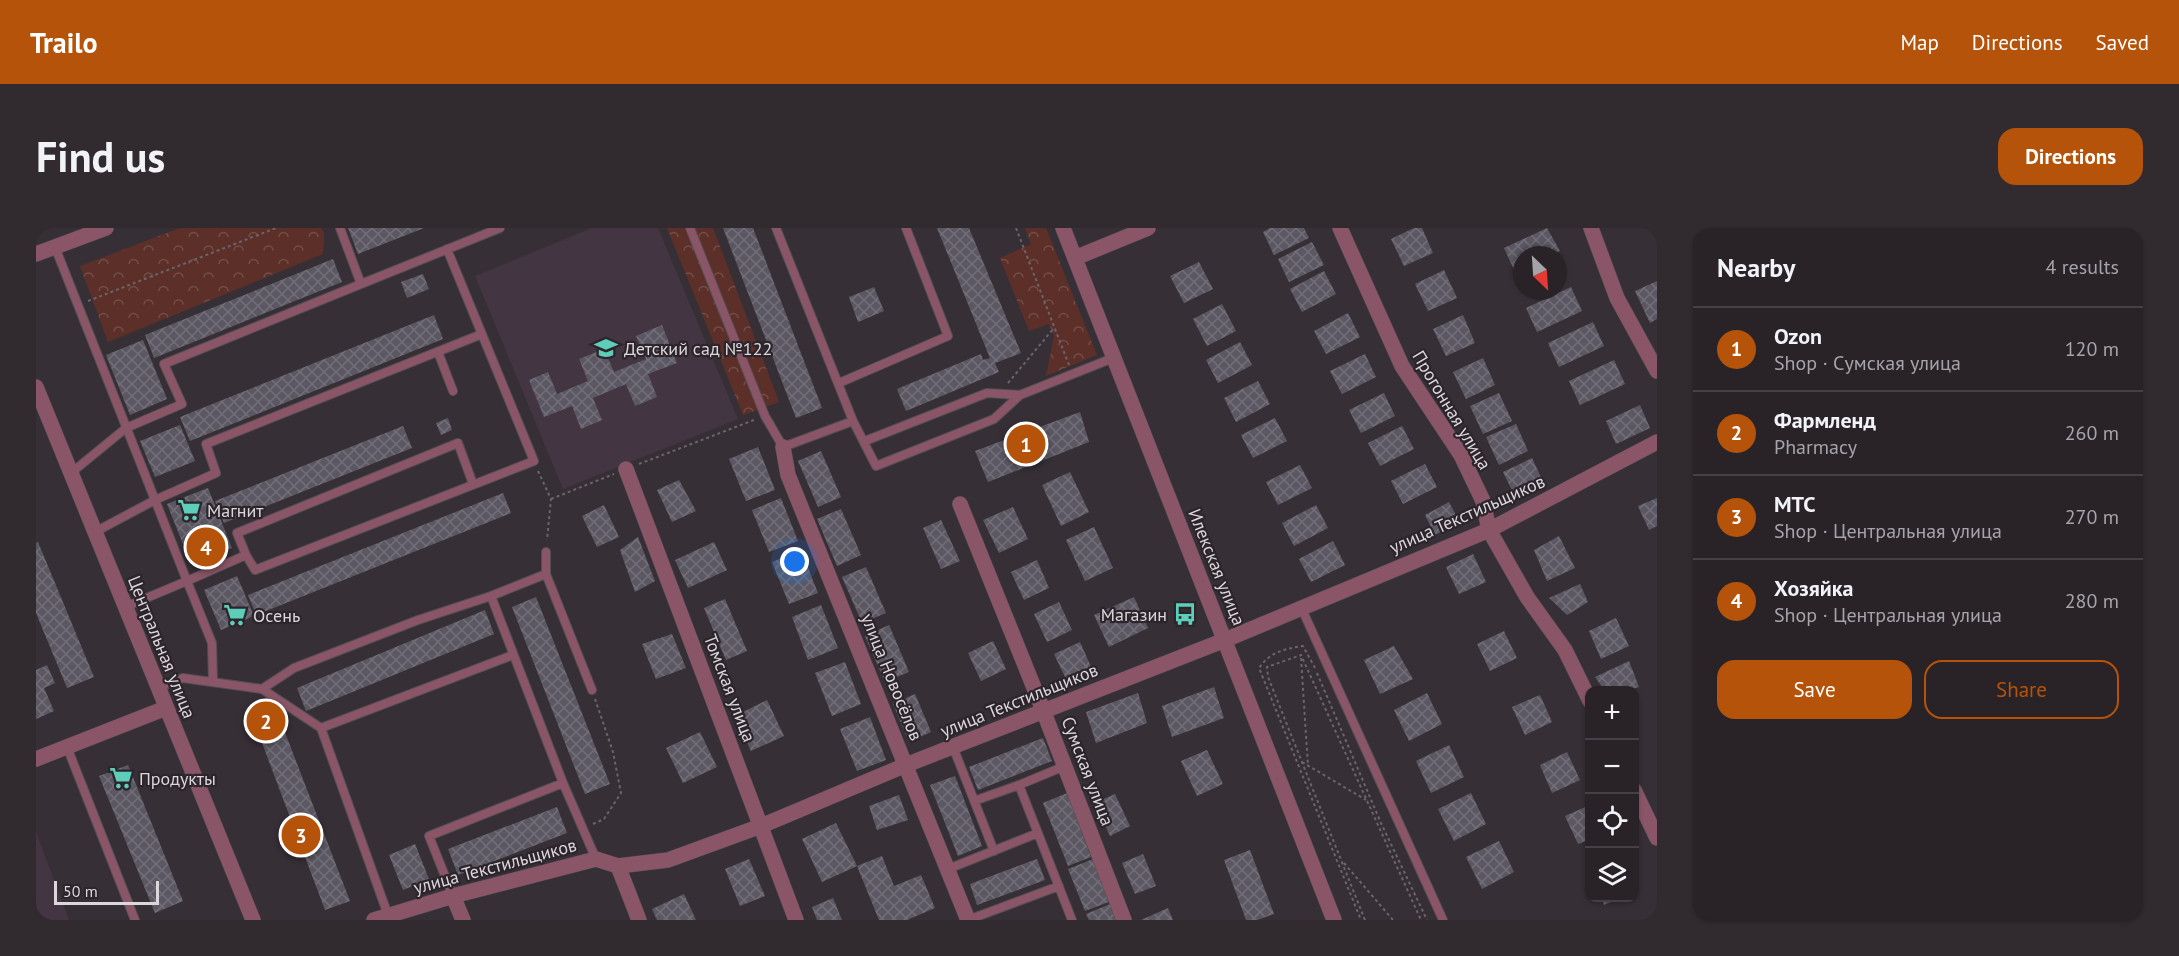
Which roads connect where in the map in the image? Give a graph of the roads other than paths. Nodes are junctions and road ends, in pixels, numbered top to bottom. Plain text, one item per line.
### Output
1 (106, 228) edge
2 (340, 228) edge
3 (500, 228) edge
4 (690, 228) edge
5 (776, 228) edge
6 (906, 228) edge
7 (1063, 228) edge
8 (1148, 228) edge
9 (1340, 228) edge
10 (1591, 228) edge
11 (55, 247) junction
12 (447, 249) junction
13 (36, 254) edge
14 (1075, 258) junction
15 (361, 284) junction
16 (482, 334) junction
17 (438, 351) junction
18 (1113, 358) junction
19 (1657, 371) edge
20 (839, 383) junction
21 (36, 387) edge
22 (453, 391) dead end
23 (1020, 395) junction
24 (853, 422) junction
25 (126, 428) junction
26 (865, 441) junction
27 (1657, 442) edge
28 (783, 447) junction
29 (626, 469) road end
30 (71, 473) junction
31 (473, 484) junction
32 (155, 500) junction
33 (960, 504) dead end
34 (1489, 530) junction
35 (95, 532) junction
36 (546, 552) road end
37 (246, 555) junction
38 (546, 574) junction
39 (187, 580) junction
40 (490, 597) junction
41 (125, 607) junction
42 (1301, 607) junction
43 (1225, 640) junction
44 (513, 655) junction
45 (213, 681) junction
46 (157, 688) junction
47 (262, 689) junction
48 (592, 690) road end
49 (1585, 691) edge
50 (166, 708) junction
51 (1043, 711) junction
52 (321, 728) junction
53 (67, 747) junction
54 (953, 747) junction
55 (36, 759) edge
56 (906, 765) junction
57 (1065, 766) junction
58 (563, 783) junction
59 (1019, 785) junction
60 (1637, 794) edge
61 (974, 801) junction
62 (761, 826) junction
63 (1038, 833) junction
64 (1657, 838) edge
65 (994, 850) junction
66 (596, 859) junction
67 (618, 866) junction
68 (948, 869) junction
69 (1059, 886) junction
70 (453, 896) junction
71 (381, 917) edge
72 (135, 920) edge
73 (253, 920) edge
74 (463, 920) edge
75 (639, 920) edge
76 (796, 920) edge
77 (968, 920) edge
78 (1072, 920) edge
79 (1124, 920) edge
80 (1334, 920) edge
81 (1443, 920) edge

1 - 11 street
2 - 15 lane
3 - 12 lane
4 - 28 lane
5 - 20 lane
6 - 20 lane
7 - 14 street, Илекская улица
8 - 14 street
9 - 34 street, Прогонная улица
10 - 19 street
11 - 13 street
11 - 25 lane
12 - 15 lane
12 - 16 lane
14 - 18 street, Илекская улица
15 - 25 lane
16 - 17 lane
16 - 31 lane
17 - 22 lane
17 - 32 lane
18 - 23 lane
18 - 43 street, Илекская улица
20 - 24 lane
21 - 30 street, Центральная улица
23 - 26 lane
23 - 26 lane
24 - 26 lane
24 - 28 lane
25 - 30 lane
25 - 32 lane
27 - 34 street, улица Текстильщиков
28 - 56 street, улица Новосёлов
29 - 62 street, Томская улица
30 - 35 street, Центральная улица
31 - 37 lane
31 - 37 lane
32 - 35 lane
32 - 39 lane
33 - 51 street, Сумская улица
34 - 42 street, улица Текстильщиков
34 - 49 street, Прогонная улица
35 - 41 street, Центральная улица
36 - 38 lane
37 - 39 lane
38 - 40 lane
38 - 48 lane
39 - 41 lane
39 - 45 lane
40 - 44 lane
40 - 47 lane
41 - 46 street, Центральная улица
42 - 43 street, улица Текстильщиков
42 - 81 lane
43 - 51 street, улица Текстильщиков
43 - 80 street, Илекская улица
44 - 52 lane
44 - 58 lane
45 - 46 lane
45 - 47 lane
46 - 50 street, Центральная улица
47 - 52 lane
50 - 53 street
50 - 73 street, Центральная улица
51 - 54 street, улица Текстильщиков
51 - 57 street, Сумская улица
52 - 71 lane
53 - 55 street
53 - 72 lane
54 - 56 street, улица Текстильщиков
54 - 61 lane
56 - 62 street, улица Текстильщиков
56 - 68 street, улица Новосёлов
57 - 59 lane
57 - 79 street, Сумская улица
58 - 66 lane
58 - 70 lane
59 - 61 lane
59 - 63 lane
60 - 64 street
61 - 65 lane
62 - 67 street, улица Текстильщиков
62 - 76 street, Томская улица
63 - 65 lane
63 - 69 lane
65 - 68 lane
66 - 67 street, улица Текстильщиков
66 - 70 street, улица Текстильщиков
67 - 75 street
68 - 77 street, улица Новосёлов
69 - 77 lane
69 - 78 lane
70 - 71 street, улица Текстильщиков
70 - 74 street

